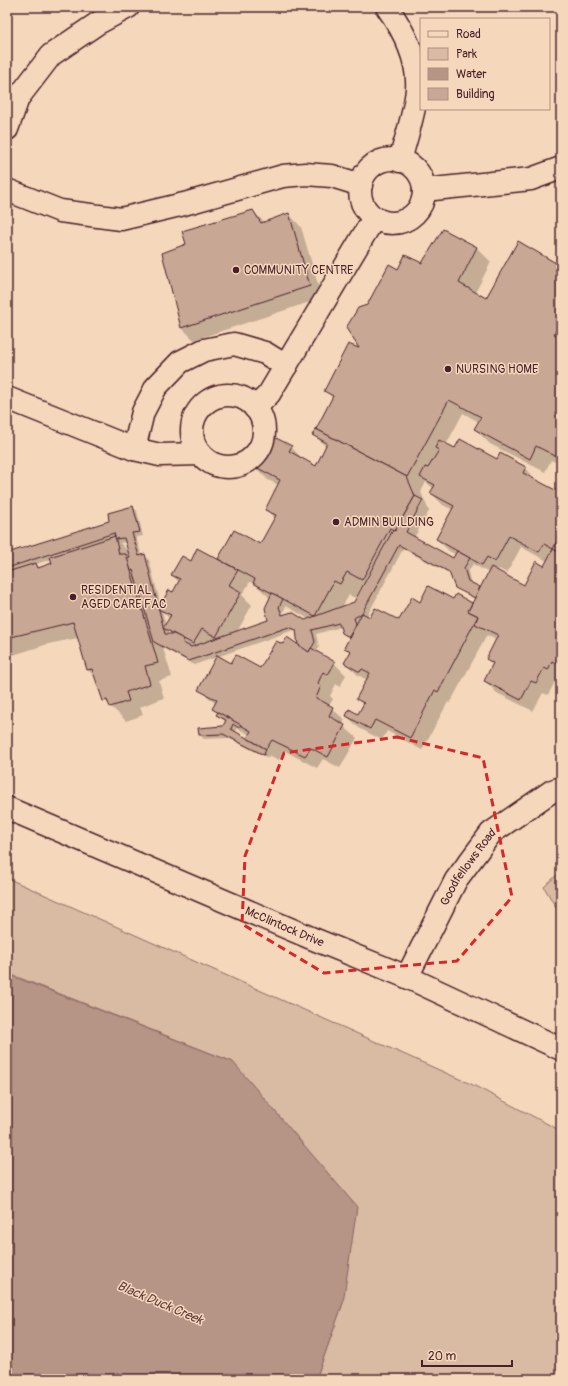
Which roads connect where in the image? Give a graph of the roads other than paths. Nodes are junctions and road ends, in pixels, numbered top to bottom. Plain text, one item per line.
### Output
1 (128, 7) edge
2 (387, 7) edge
3 (7, 129) edge
4 (400, 161) junction
5 (561, 168) edge
6 (361, 185) junction
7 (7, 190) edge
8 (424, 190) junction
9 (374, 218) junction
10 (286, 366) junction
11 (7, 398) edge
12 (255, 408) junction
13 (134, 449) junction
14 (200, 454) junction
15 (561, 788) edge
16 (7, 808) edge
17 (407, 976) junction
18 (561, 1049) edge

1 - 3 street
2 - 4 street
4 - 6 street
4 - 8 street
5 - 8 street
6 - 7 street
6 - 9 street
8 - 9 street
9 - 10 street
10 - 12 street
10 - 13 street
11 - 13 street
12 - 14 street
12 - 14 street
13 - 14 street
15 - 17 street, Goodfellows Road
16 - 17 street, McClintock Drive
17 - 18 street, McClintock Drive

